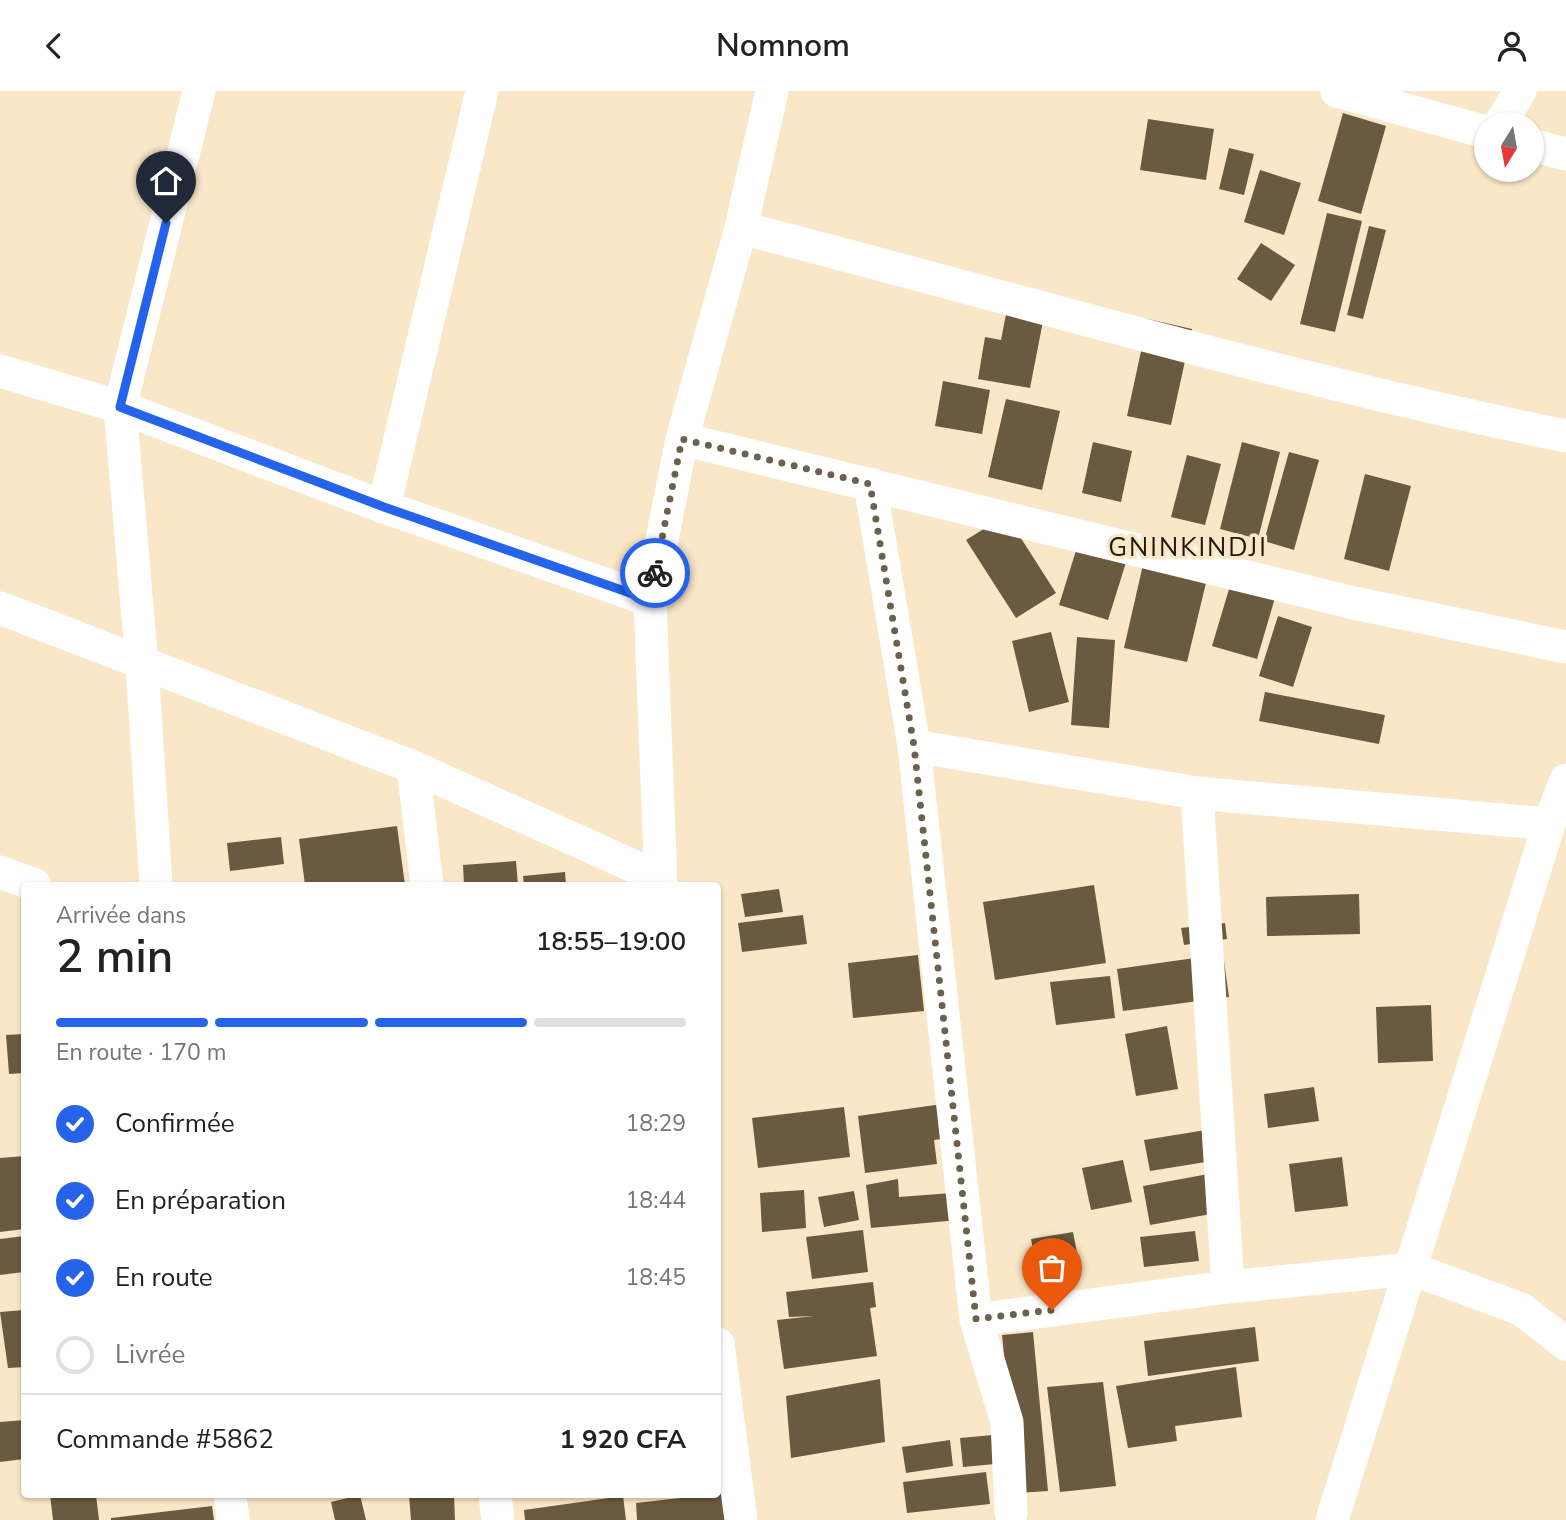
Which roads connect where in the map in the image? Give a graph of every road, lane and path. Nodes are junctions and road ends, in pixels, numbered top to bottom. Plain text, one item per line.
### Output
1 (199, 91) edge
2 (482, 91) edge
3 (772, 91) edge
4 (1337, 91) edge
5 (1520, 91) edge
6 (1507, 112) edge
7 (1474, 129) edge
8 (1544, 148) edge
9 (1566, 154) edge
10 (741, 228) junction
11 (0, 371) edge
12 (120, 407) junction
13 (1566, 436) edge
14 (682, 439) junction
15 (870, 484) junction
16 (384, 507) junction
17 (650, 600) junction
18 (0, 608) edge
19 (1566, 647) edge
20 (142, 665) junction
21 (914, 746) junction
22 (413, 767) junction
23 (1566, 780) edge
24 (1197, 793) junction
25 (1549, 824) junction
26 (0, 872) edge
27 (27, 882) edge
28 (156, 882) edge
29 (427, 882) edge
30 (660, 882) edge
31 (1412, 1269) junction
32 (1228, 1287) junction
33 (976, 1319) junction
34 (1566, 1344) edge
35 (721, 1367) edge
36 (230, 1498) edge
37 (495, 1498) edge
38 (1011, 1513) dead end
39 (233, 1520) edge
40 (498, 1520) edge
41 (741, 1520) edge
42 (1332, 1520) edge

1 - 12 street
2 - 16 street
3 - 10 street
4 - 7 street
5 - 6 street
8 - 9 street
10 - 13 street
10 - 14 street
11 - 12 street
12 - 16 street
12 - 20 street
14 - 15 street
14 - 17 street
15 - 19 street
15 - 21 street
16 - 17 street
17 - 30 street
18 - 20 street
20 - 22 street
20 - 28 street
21 - 24 street
21 - 33 street
22 - 29 street
22 - 30 street
23 - 25 street
24 - 25 street
24 - 32 street
25 - 31 street
26 - 27 street
31 - 32 street
31 - 34 street
31 - 42 street
32 - 33 street
33 - 38 street
35 - 41 street
36 - 39 street
37 - 40 street

